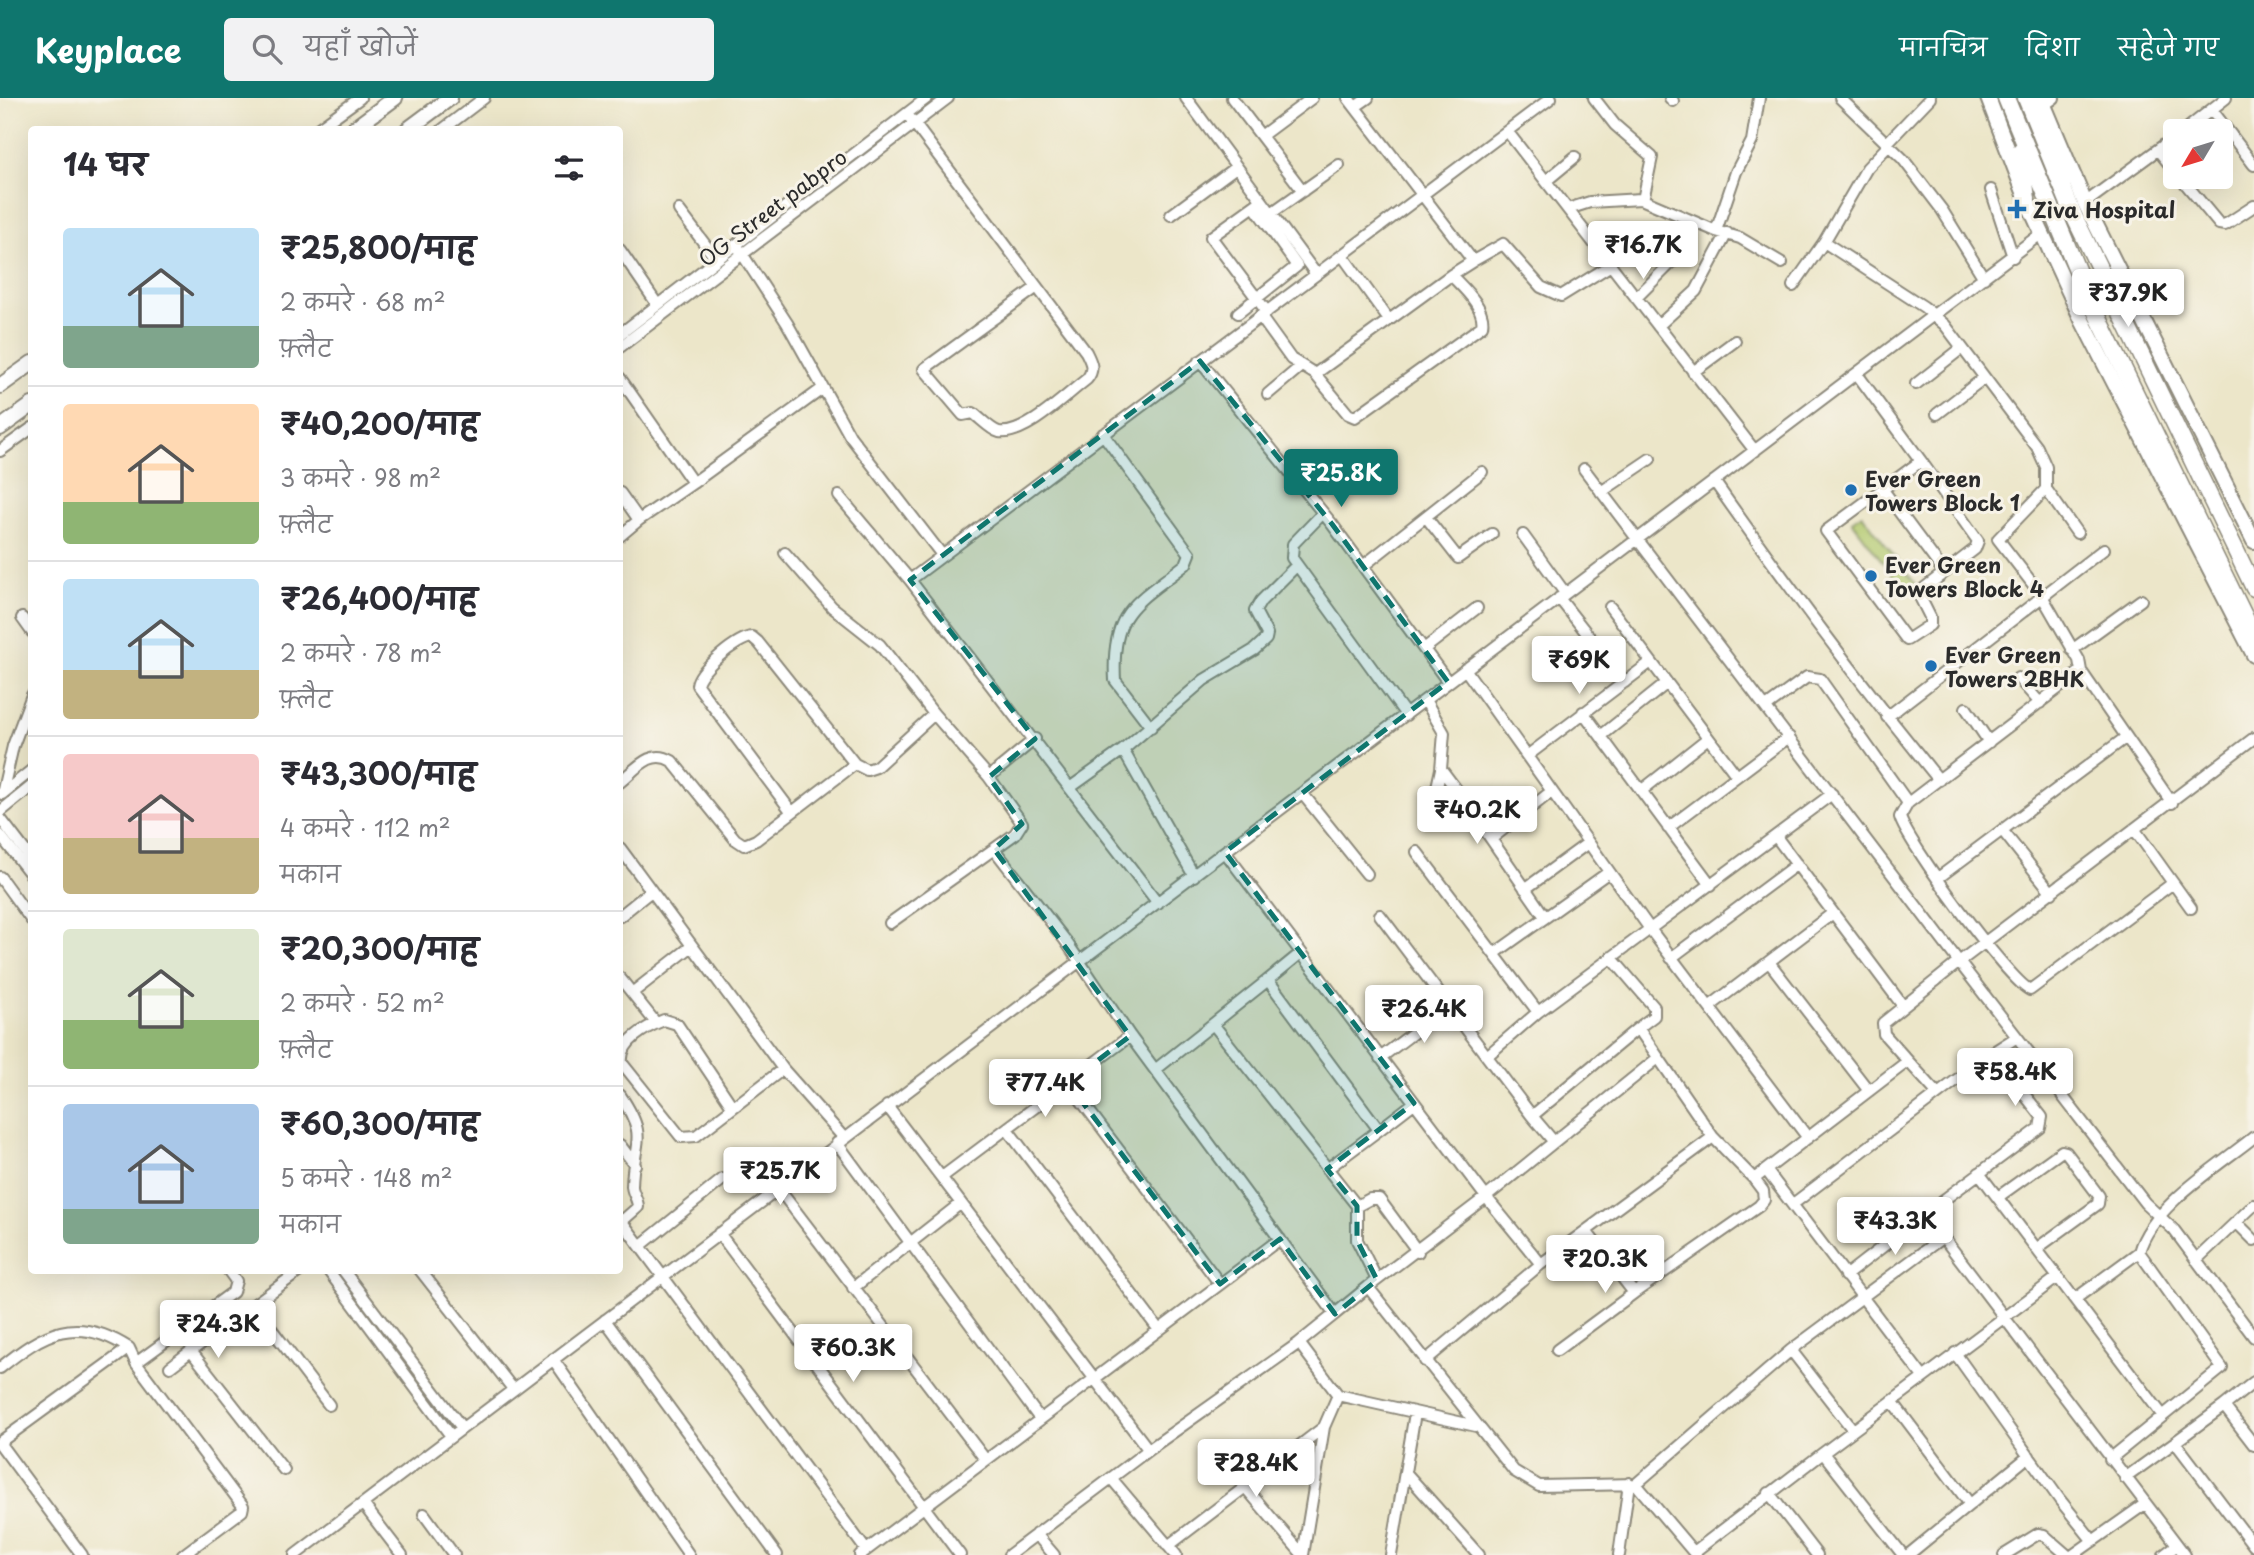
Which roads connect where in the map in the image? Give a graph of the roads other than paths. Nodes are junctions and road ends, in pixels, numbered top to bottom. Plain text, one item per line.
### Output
1 (360, 98) edge
2 (396, 98) edge
3 (450, 98) edge
4 (484, 98) edge
5 (948, 98) edge
6 (1186, 98) edge
7 (1232, 98) edge
8 (1312, 98) edge
9 (1368, 98) edge
10 (1551, 98) edge
11 (1594, 98) edge
12 (1759, 98) edge
13 (1840, 98) edge
14 (1988, 98) edge
15 (2006, 98) edge
16 (2025, 98) edge
17 (2227, 98) edge
18 (920, 100) edge
19 (1924, 100) edge
20 (1352, 103) edge
21 (2041, 109) edge
22 (2212, 110) junction
23 (907, 114) junction
24 (2200, 119) edge
25 (915, 123) junction
26 (322, 126) edge
27 (358, 126) edge
28 (412, 126) edge
29 (447, 126) edge
30 (2018, 128) junction
31 (1507, 131) junction
32 (1261, 136) junction
33 (1887, 145) junction
34 (2163, 146) edge
35 (2158, 150) junction
36 (1575, 156) dead end
37 (2163, 156) edge
38 (1339, 165) dead end
39 (2254, 165) edge
40 (1236, 167) junction
41 (2074, 178) joint
42 (1546, 181) junction
43 (2190, 189) edge
44 (1991, 190) dead end
45 (1303, 191) junction
46 (1421, 195) junction
47 (1643, 200) junction
48 (2027, 200) junction
49 (2085, 203) junction
50 (1257, 204) junction
51 (2254, 206) edge
52 (1568, 209) junction
53 (679, 210) dead end
54 (1270, 214) junction
55 (1171, 215) dead end
56 (1721, 232) junction
57 (2042, 233) junction
58 (1824, 242) junction
59 (738, 249) junction
60 (1681, 253) dead end
61 (623, 254) edge
62 (1342, 255) junction
63 (2013, 257) junction
64 (716, 259) junction
65 (1473, 261) junction
66 (1782, 263) dead end
67 (1611, 265) junction
68 (1316, 274) junction
69 (1451, 275) junction
70 (1984, 278) junction
71 (1037, 286) junction
72 (1793, 286) dead end
73 (1257, 298) junction
74 (1636, 298) junction
75 (657, 304) junction
76 (1238, 313) dead end
77 (1263, 314) junction
78 (1935, 315) junction
79 (1389, 320) junction
80 (1658, 326) junction
81 (623, 332) edge
82 (1735, 341) dead end
83 (623, 345) edge
84 (1962, 348) junction
85 (1200, 361) junction
86 (28, 366) edge
87 (1300, 367) junction
88 (1693, 372) junction
89 (1315, 374) junction
90 (1857, 374) junction
91 (1984, 378) junction
92 (623, 382) edge
93 (1916, 384) dead end
94 (0, 386) edge
95 (822, 389) junction
96 (1268, 394) dead end
97 (28, 408) edge
98 (1937, 414) dead end
99 (0, 428) edge
100 (28, 431) edge
101 (1103, 434) junction
102 (1755, 451) junction
103 (0, 452) edge
104 (1650, 459) dead end
105 (1921, 461) junction
106 (1584, 469) dead end
107 (1482, 472) dead end
108 (1714, 481) junction
109 (693, 483) junction
110 (2046, 489) junction
111 (1883, 490) junction
112 (1601, 492) junction
113 (839, 496) dead end
114 (623, 497) edge
115 (1324, 513) junction
116 (1426, 517) junction
117 (639, 520) junction
118 (623, 533) edge
119 (2077, 533) dead end
120 (1492, 534) dead end
121 (1523, 535) dead end
122 (1638, 538) junction
123 (2254, 541) edge
124 (2104, 549) dead end
125 (785, 553) dead end
126 (942, 555) junction
127 (1297, 565) junction
128 (1363, 566) junction
129 (1944, 572) junction
130 (910, 580) junction
131 (2254, 588) edge
132 (1562, 595) junction
133 (2042, 596) junction
134 (2141, 600) dead end
135 (1610, 607) dead end
136 (1477, 608) dead end
137 (22, 618) dead end
138 (28, 626) edge
139 (2254, 636) edge
140 (1424, 649) junction
141 (2072, 650) junction
142 (2254, 655) edge
143 (1651, 662) junction
144 (1465, 669) junction
145 (2081, 671) junction
146 (2018, 678) dead end
147 (1625, 681) junction
148 (1448, 682) junction
149 (1667, 684) junction
150 (1425, 700) junction
151 (2040, 703) junction
152 (28, 706) edge
153 (1766, 707) junction
154 (1966, 708) dead end
155 (1583, 712) junction
156 (934, 714) junction
157 (1406, 715) junction
158 (1887, 717) junction
159 (1151, 727) junction
160 (1601, 736) junction
161 (1788, 737) junction
162 (2125, 737) junction
163 (1708, 738) junction
164 (2254, 738) edge
165 (1035, 740) junction
166 (1989, 742) junction
167 (1123, 750) junction
168 (1527, 756) junction
169 (855, 764) junction
170 (1441, 769) junction
171 (28, 773) edge
172 (1737, 776) junction
173 (989, 777) junction
174 (623, 780) edge
175 (1939, 780) junction
176 (1071, 787) junction
177 (28, 789) edge
178 (1641, 791) junction
179 (1552, 792) junction
180 (1302, 793) junction
181 (1832, 794) junction
182 (1, 795) edge
183 (1465, 801) dead end
184 (1909, 803) junction
185 (2172, 803) junction
186 (792, 811) junction
187 (1472, 811) dead end
188 (0, 812) edge
189 (0, 818) edge
190 (1429, 823) dead end
191 (1668, 828) junction
192 (2002, 830) junction
193 (2135, 830) junction
194 (0, 835) edge
195 (1777, 838) junction
196 (1491, 839) junction
197 (1588, 843) junction
198 (994, 849) junction
199 (623, 852) edge
200 (1224, 852) junction
201 (1417, 852) dead end
202 (28, 855) edge
203 (1797, 864) junction
204 (28, 871) edge
205 (1609, 872) junction
206 (1367, 874) dead end
207 (1194, 876) junction
208 (0, 877) edge
209 (1938, 878) junction
210 (2173, 883) junction
211 (1711, 886) junction
212 (1525, 889) junction
213 (652, 891) junction
214 (2052, 893) junction
215 (1158, 903) junction
216 (2191, 908) dead end
217 (1833, 913) junction
218 (623, 914) edge
219 (1380, 915) dead end
220 (28, 916) edge
221 (1545, 917) junction
222 (890, 923) dead end
223 (1650, 929) junction
224 (1986, 942) junction
225 (692, 946) junction
226 (1301, 954) junction
227 (1494, 954) junction
228 (1611, 957) junction
229 (1671, 958) junction
230 (1769, 961) junction
231 (1080, 962) junction
232 (1959, 962) junction
233 (1268, 980) junction
234 (623, 982) edge
235 (632, 993) junction
236 (1449, 1006) junction
237 (1903, 1006) junction
238 (1709, 1007) junction
239 (1538, 1012) junction
240 (656, 1023) junction
241 (1213, 1024) junction
242 (1638, 1028) junction
243 (1130, 1036) junction
244 (2017, 1037) junction
245 (623, 1048) edge
246 (1992, 1053) junction
247 (1487, 1056) junction
248 (1380, 1058) junction
249 (1658, 1058) junction
250 (1908, 1061) junction
251 (623, 1063) edge
252 (783, 1069) junction
253 (1155, 1070) junction
254 (1068, 1083) junction
255 (1869, 1091) junction
256 (1938, 1094) junction
257 (623, 1100) edge
258 (1414, 1103) junction
259 (887, 1106) junction
260 (732, 1107) junction
261 (1532, 1116) junction
262 (1007, 1129) junction
263 (1379, 1130) junction
264 (1713, 1137) junction
265 (2254, 1137) edge
266 (1808, 1138) junction
267 (841, 1141) junction
268 (1554, 1142) junction
269 (623, 1149) edge
270 (635, 1166) junction
271 (1327, 1170) junction
272 (1766, 1170) junction
273 (1979, 1173) junction
274 (942, 1177) junction
275 (723, 1179) dead end
276 (1754, 1179) junction
277 (778, 1188) junction
278 (1486, 1197) junction
279 (1998, 1197) junction
280 (961, 1203) junction
281 (1793, 1204) junction
282 (2254, 1205) edge
283 (1357, 1206) junction
284 (1926, 1213) junction
285 (2159, 1216) junction
286 (623, 1219) edge
287 (2236, 1222) junction
288 (623, 1225) edge
289 (1586, 1231) junction
290 (719, 1233) junction
291 (1943, 1237) junction
292 (1280, 1239) junction
293 (2254, 1240) edge
294 (911, 1243) junction
295 (640, 1246) junction
296 (2036, 1249) junction
297 (1418, 1252) junction
298 (2138, 1252) junction
299 (2196, 1260) junction
300 (1541, 1264) junction
301 (231, 1274) edge
302 (296, 1274) edge
303 (331, 1274) edge
304 (346, 1274) edge
305 (423, 1274) edge
306 (662, 1276) junction
307 (1845, 1276) junction
308 (2058, 1277) junction
309 (1377, 1280) junction
310 (1220, 1284) junction
311 (1368, 1287) junction
312 (853, 1288) junction
313 (1634, 1293) junction
314 (1860, 1297) junction
315 (2075, 1299) junction
316 (254, 1306) junction
317 (1335, 1314) junction
318 (2004, 1317) junction
319 (605, 1320) junction
320 (1159, 1330) junction
321 (2254, 1337) edge
322 (1299, 1343) junction
323 (130, 1348) junction
324 (1557, 1350) dead end
325 (1791, 1350) junction
326 (191, 1351) junction
327 (1955, 1353) junction
328 (553, 1359) junction
329 (1425, 1361) junction
330 (136, 1363) junction
331 (0, 1367) edge
332 (170, 1367) dead end
333 (1923, 1377) junction
334 (1094, 1379) junction
335 (2254, 1382) edge
336 (513, 1389) junction
337 (1338, 1395) junction
338 (1892, 1401) junction
339 (329, 1405) dead end
340 (2224, 1406) junction
341 (1415, 1413) junction
342 (2163, 1416) junction
343 (1040, 1419) junction
344 (1476, 1426) junction
345 (1324, 1427) junction
346 (462, 1428) junction
347 (1853, 1430) junction
348 (451, 1436) junction
349 (2175, 1442) junction
350 (0, 1443) edge
351 (2254, 1445) edge
352 (1148, 1449) junction
353 (1823, 1453) junction
354 (2029, 1456) junction
355 (985, 1459) junction
356 (2110, 1459) junction
357 (284, 1470) dead end
358 (1405, 1472) junction
359 (1111, 1478) junction
360 (2125, 1478) junction
361 (1632, 1483) junction
362 (1245, 1487) junction
363 (1769, 1493) junction
364 (1969, 1503) junction
365 (363, 1504) junction
366 (2145, 1504) junction
367 (925, 1506) junction
368 (424, 1514) dead end
369 (1037, 1534) junction
370 (2093, 1541) junction
371 (2177, 1545) junction
372 (1168, 1546) junction
373 (2254, 1546) edge
374 (199, 1550) edge
375 (863, 1553) edge
376 (2008, 1553) edge
377 (1695, 1554) edge
378 (82, 1555) edge
379 (183, 1555) edge
380 (295, 1555) edge
381 (402, 1555) edge
382 (454, 1555) edge
383 (689, 1555) edge
384 (778, 1555) edge
385 (960, 1555) edge
386 (1009, 1555) edge
387 (1054, 1555) edge
388 (1176, 1555) edge
389 (1303, 1555) edge
390 (1391, 1555) edge
391 (1479, 1555) edge
392 (1619, 1555) edge
393 (1817, 1555) edge
394 (1906, 1555) edge
395 (2070, 1555) edge
396 (2164, 1555) edge
397 (2185, 1555) edge

1 - 26 street
2 - 27 main road
3 - 28 main road
4 - 29 street
5 - 25 street, OG Street pabpro
6 - 40 street
7 - 32 street
8 - 32 street
9 - 20 street
10 - 31 street
11 - 47 street
12 - 56 street
13 - 33 street
14 - 48 main road
15 - 30 highway
16 - 21 highway
17 - 22 street
18 - 23 street, OG Street pabpro
19 - 33 street
20 - 46 street
21 - 41 highway
21 - 131 highway
22 - 24 street
22 - 39 street
23 - 25 street
23 - 59 street, OG Street pabpro
25 - 59 street, OG Street pabpro
25 - 71 street
30 - 48 highway
30 - 139 highway
31 - 42 street
31 - 46 street
32 - 45 street
33 - 58 street
33 - 70 street
34 - 35 street
35 - 37 street
35 - 49 street
36 - 42 street
38 - 45 street
40 - 50 street
40 - 55 street
41 - 49 main road
42 - 52 street
43 - 51 street
44 - 63 street
45 - 54 street
46 - 62 street
46 - 65 street
47 - 52 street
47 - 56 street
48 - 57 main road
49 - 123 main road
50 - 54 street
50 - 73 street
50 - 73 street
52 - 67 street
53 - 64 street
54 - 68 street
56 - 66 street
56 - 80 street
57 - 63 street
57 - 142 main road
58 - 72 street
58 - 78 street
59 - 64 street, OG Street pabpro
59 - 83 street, OG Street pabpro
59 - 95 street
60 - 74 street
61 - 75 street
62 - 68 street
62 - 79 street
63 - 70 street
64 - 75 street, OG Street pabpro
65 - 67 street
65 - 69 street
67 - 74 street
68 - 77 street
69 - 79 street
69 - 89 street
70 - 78 street
71 - 71 street
73 - 76 street
73 - 77 street
74 - 80 street
75 - 81 street, OG Street pabpro
77 - 85 street
77 - 87 street
78 - 84 street
78 - 90 street
79 - 89 street
80 - 88 street
82 - 88 street
84 - 91 street
84 - 93 street
85 - 101 street
85 - 115 street
86 - 94 main road
87 - 89 street
87 - 96 street
88 - 102 street
90 - 102 street
90 - 105 street
91 - 98 street
91 - 110 street
92 - 109 street
95 - 109 street
95 - 126 street
97 - 99 main road
100 - 103 street
101 - 126 street
101 - 159 street
102 - 108 street
104 - 112 street
105 - 111 street
105 - 129 street
106 - 112 street
107 - 116 street
108 - 122 street
108 - 158 street
109 - 117 street
110 - 119 street
110 - 133 street
111 - 129 street
111 - 129 street
112 - 122 street
113 - 130 street
114 - 117 street
115 - 127 street
115 - 128 street
116 - 120 street
116 - 128 street
117 - 118 street
121 - 132 street
122 - 132 street
122 - 153 street
124 - 133 street
125 - 156 street
126 - 130 street
127 - 157 street
127 - 159 street
128 - 140 street
130 - 165 street
132 - 144 street
132 - 147 street
133 - 141 street
133 - 158 street
134 - 141 street
135 - 143 street
136 - 140 street
137 - 138 street
140 - 148 street
141 - 145 street
143 - 147 street
143 - 149 street
144 - 148 street
144 - 168 street
145 - 151 street
145 - 162 street
146 - 151 street
147 - 155 street
148 - 150 street
149 - 160 street
149 - 163 street
150 - 157 street
150 - 170 street
151 - 166 street
152 - 182 street
153 - 161 street
153 - 184 street
154 - 166 street
155 - 160 street
155 - 168 street
156 - 169 street
156 - 173 street
157 - 180 street
158 - 175 street
159 - 167 street
160 - 178 street
161 - 172 street
161 - 181 street
162 - 185 street
162 - 192 street
163 - 172 street
163 - 178 street
164 - 185 street
165 - 173 street
165 - 176 street
166 - 175 street
167 - 176 street
167 - 207 street
168 - 179 street
169 - 186 street
169 - 186 street
170 - 183 street
170 - 190 street
171 - 182 street
172 - 191 street
173 - 198 street
174 - 186 street
175 - 184 street
176 - 215 street
177 - 188 street
178 - 191 street
179 - 196 street
179 - 197 street
180 - 200 street
180 - 206 street
181 - 195 street
181 - 232 street
184 - 209 street
185 - 193 street
187 - 196 street
189 - 202 street
191 - 211 street
192 - 209 street
192 - 214 street
193 - 210 street
193 - 214 street
194 - 204 street
195 - 203 street
195 - 211 street
196 - 212 street
197 - 205 street
197 - 212 street
198 - 222 street
198 - 231 street
199 - 213 street
200 - 207 street
200 - 226 street
201 - 227 street
203 - 217 street
203 - 229 street
205 - 221 street
205 - 223 street
207 - 215 street
208 - 220 street
209 - 224 street
210 - 216 street
210 - 224 street
211 - 223 street
212 - 221 street
213 - 218 street
213 - 225 street
214 - 224 street
215 - 231 street
217 - 230 street
217 - 237 street
219 - 236 street
221 - 227 street
223 - 228 street
223 - 229 street
224 - 232 street
225 - 235 street
225 - 252 street
226 - 233 street
226 - 248 street
227 - 239 street
228 - 239 street
228 - 242 street
229 - 238 street
230 - 238 street
230 - 255 street
231 - 243 street
231 - 259 street
232 - 237 street
232 - 244 street
233 - 241 street
233 - 263 street
234 - 235 street
235 - 240 street
236 - 247 street
236 - 248 street
237 - 250 street
238 - 266 street
239 - 247 street
240 - 245 street
240 - 260 street
241 - 253 street
241 - 271 street
242 - 249 street
242 - 261 street
243 - 253 street
243 - 254 street
244 - 246 street
244 - 285 street
246 - 256 street
246 - 273 street
247 - 261 street
248 - 258 street
249 - 264 street
249 - 268 street
250 - 255 street
250 - 256 street
251 - 260 street
252 - 260 street
252 - 267 street
253 - 292 street
254 - 262 street
254 - 310 street
255 - 266 street
256 - 281 street
257 - 270 street
258 - 263 street
258 - 278 street
259 - 267 street
259 - 274 street
261 - 268 street
262 - 274 street
262 - 320 street
263 - 271 street
264 - 276 street
264 - 289 street
265 - 285 street
266 - 272 street
267 - 277 street
267 - 294 street
268 - 278 street
269 - 270 street
270 - 286 street
271 - 283 street
272 - 276 street
272 - 281 street
273 - 279 street
273 - 284 street
274 - 280 street
275 - 295 street
276 - 313 street
277 - 290 street
277 - 312 street
278 - 297 street
278 - 300 street
279 - 296 street
279 - 296 street
280 - 294 street
280 - 334 street
281 - 307 street
282 - 287 street
283 - 297 street
283 - 309 street
284 - 291 street
284 - 307 street
285 - 298 street
285 - 299 street
287 - 293 street
287 - 299 street
288 - 295 street
289 - 300 street
289 - 313 street
290 - 306 street
290 - 367 street
291 - 314 street
291 - 318 street
292 - 310 street
292 - 317 street
294 - 312 street
294 - 343 street
295 - 306 street
296 - 308 street
297 - 309 street
298 - 315 street
298 - 342 street
299 - 321 street
300 - 329 street
301 - 330 street
302 - 316 street
303 - 348 street
304 - 346 street
305 - 336 street
306 - 319 street
306 - 375 street
307 - 314 street
308 - 315 street
308 - 318 street
309 - 311 street
310 - 320 street
311 - 317 street
311 - 329 street
312 - 355 street
313 - 324 street
314 - 325 street
314 - 333 street
315 - 342 street
316 - 326 street
316 - 339 street
317 - 322 street
318 - 327 street
318 - 356 street
319 - 328 street
319 - 384 street
320 - 334 street
322 - 337 street
322 - 352 street
323 - 330 street
323 - 331 street
323 - 350 street
325 - 347 street
325 - 361 street
326 - 332 street
326 - 357 street
327 - 333 street
327 - 354 street
328 - 336 street
328 - 383 street
329 - 344 street
330 - 374 street
333 - 338 street
334 - 343 street
334 - 352 street
335 - 340 street
336 - 346 street
337 - 341 street
337 - 345 street
338 - 347 street
338 - 364 street
340 - 349 street
340 - 351 street
341 - 344 street
341 - 358 street
342 - 356 street
343 - 355 street
344 - 361 street
345 - 362 street
345 - 389 street
346 - 348 street
347 - 353 street
348 - 365 street
349 - 360 street
349 - 373 street
350 - 378 street
352 - 359 street
353 - 363 street
353 - 394 street
354 - 364 street
354 - 370 street
355 - 367 street
356 - 360 street
358 - 390 street
358 - 391 street
359 - 369 street
359 - 372 street
360 - 366 street
361 - 377 street
361 - 392 street
362 - 372 street
362 - 389 street
363 - 377 street
363 - 393 street
364 - 394 street
365 - 380 street
365 - 381 street
366 - 370 street
366 - 371 street
367 - 375 street
367 - 385 street
368 - 382 street
369 - 386 street
369 - 387 street
370 - 395 street
371 - 396 street
371 - 397 street
372 - 388 street
374 - 379 street
376 - 395 street

